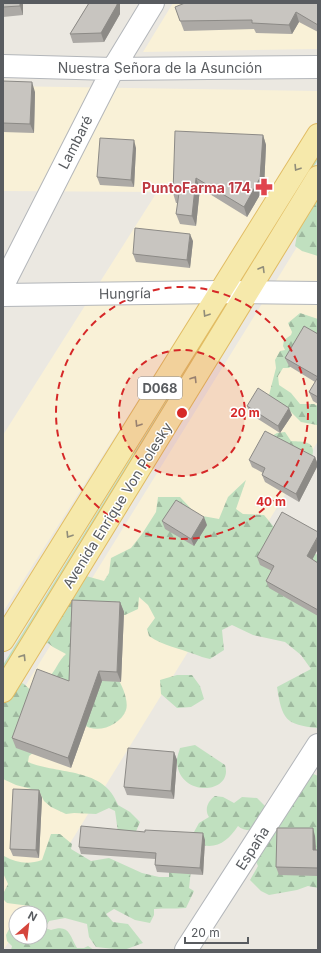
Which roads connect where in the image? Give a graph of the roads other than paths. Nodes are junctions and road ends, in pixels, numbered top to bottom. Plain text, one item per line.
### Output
1 (153, 3) edge
2 (3, 66) edge
3 (318, 67) edge
4 (113, 69) junction
5 (318, 135) edge
6 (318, 177) edge
7 (3, 285) edge
8 (220, 292) junction
9 (247, 293) junction
10 (318, 294) edge
11 (3, 295) edge
12 (3, 640) edge
13 (3, 691) edge
14 (318, 745) edge
15 (309, 775) edge
16 (186, 950) edge

1 - 4 street, Lambaré
2 - 4 street, Nuestra Señora de la Asunción
3 - 4 street, Nuestra Señora de la Asunción
4 - 7 street, Lambaré
5 -> 8 main road, Avenida Enrique Von Polesky / D068
9 -> 6 main road, Avenida Enrique Von Polesky / D068
8 - 9 street, Hungría
8 - 11 street, Hungría
8 -> 12 main road, Avenida Enrique Von Polesky / D068
9 - 10 street, Hungría
13 -> 9 main road, Avenida Enrique Von Polesky / D068
14 - 15 street, España
15 - 16 street, España

